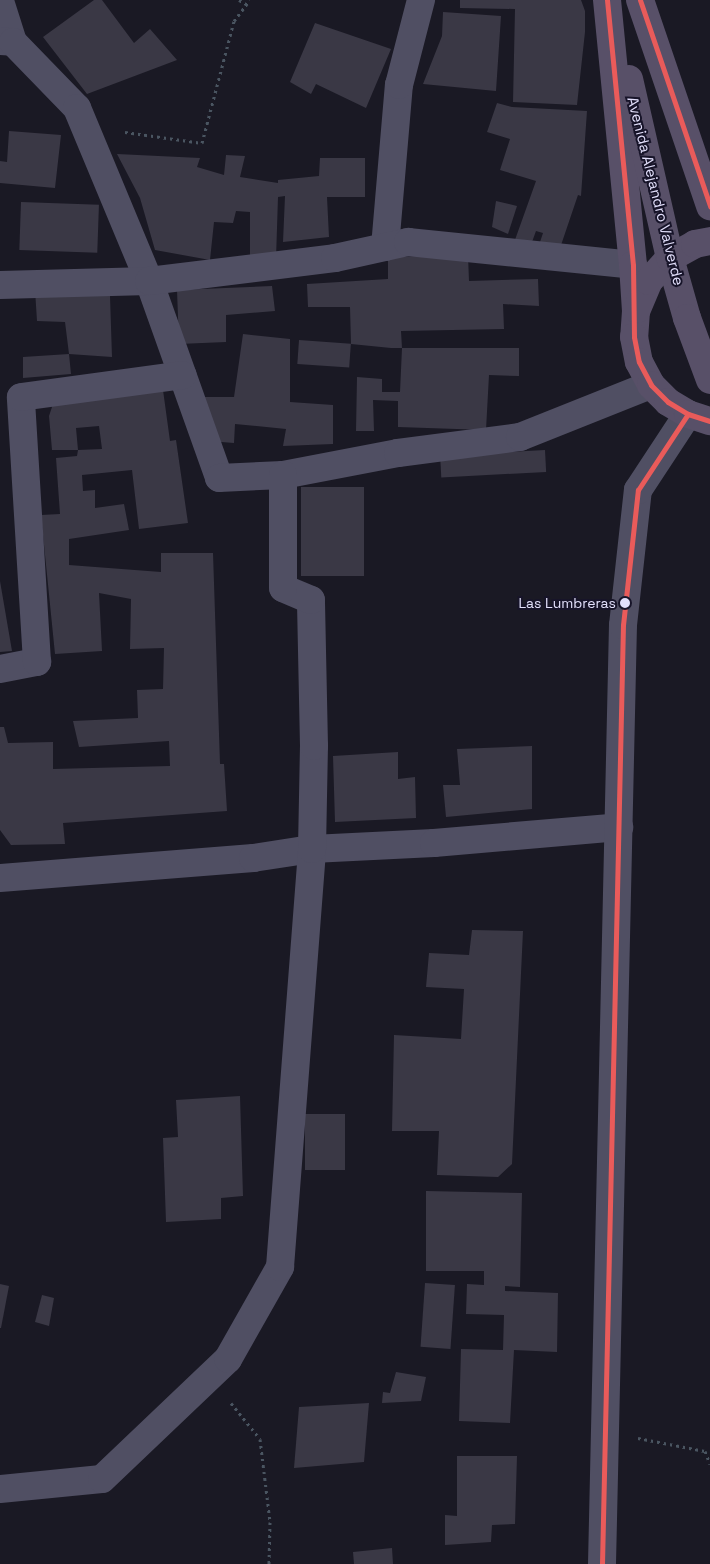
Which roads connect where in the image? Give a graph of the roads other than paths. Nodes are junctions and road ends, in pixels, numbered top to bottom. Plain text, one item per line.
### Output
1 (421, 0) edge
2 (609, 0) edge
3 (640, 0) edge
4 (0, 1) edge
5 (7, 42) edge
6 (710, 206) edge
7 (710, 242) edge
8 (384, 247) junction
9 (670, 258) junction
10 (634, 265) junction
11 (149, 281) junction
12 (0, 285) edge
13 (636, 310) junction
14 (183, 375) junction
15 (710, 380) edge
16 (652, 385) junction
17 (699, 417) edge
18 (283, 475) junction
19 (0, 669) edge
20 (619, 827) junction
21 (312, 849) junction
22 (0, 878) edge
23 (0, 1489) edge
24 (602, 1564) edge

1 - 8 street
2 - 9 main road, Avenida Alejandro Valverde
2 - 10 main road
3 - 6 main road
4 - 5 street
5 - 11 street
7 - 9 main road
8 - 10 street
8 - 11 street
9 - 13 main road
9 - 15 main road, Avenida Alejandro Valverde
10 - 13 main road
11 - 12 street
11 - 14 street
13 - 16 main road
14 - 18 street
14 - 19 street
16 - 17 main road
16 - 18 street
17 - 20 street
18 - 21 street
20 - 21 street
20 - 24 street
21 - 22 street
21 - 23 street

